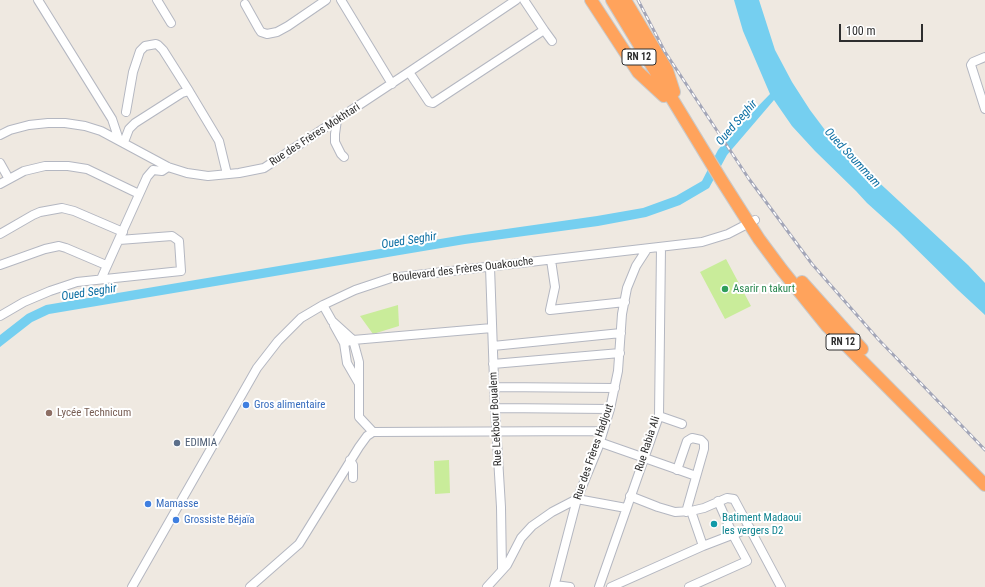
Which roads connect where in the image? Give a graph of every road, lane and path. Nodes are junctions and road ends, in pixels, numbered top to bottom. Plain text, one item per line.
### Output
1 (38, 0) edge
2 (157, 0) edge
3 (326, 0) edge
4 (342, 0) edge
5 (516, 0) edge
6 (524, 0) edge
7 (591, 0) edge
8 (604, 0) edge
9 (612, 0) edge
10 (618, 0) edge
11 (624, 0) edge
12 (245, 4) dead end
13 (171, 23) dead end
14 (544, 30) junction
15 (552, 41) dead end
16 (985, 57) edge
17 (410, 72) junction
18 (661, 76) junction
19 (392, 84) junction
20 (189, 91) junction
21 (674, 92) junction
22 (985, 109) edge
23 (679, 111) junction
24 (126, 112) dead end
25 (337, 120) junction
26 (0, 135) edge
27 (120, 138) junction
28 (710, 155) junction
29 (344, 157) dead end
30 (0, 162) edge
31 (168, 167) junction
32 (227, 174) junction
33 (9, 178) junction
34 (0, 184) edge
35 (139, 194) junction
36 (752, 222) junction
37 (0, 234) edge
38 (121, 236) junction
39 (661, 247) junction
40 (647, 249) junction
41 (551, 260) junction
42 (0, 265) edge
43 (106, 265) junction
44 (490, 267) junction
45 (101, 279) junction
46 (625, 302) junction
47 (323, 305) junction
48 (0, 316) edge
49 (492, 328) junction
50 (621, 333) junction
51 (348, 344) junction
52 (493, 346) junction
53 (620, 353) junction
54 (493, 364) junction
55 (359, 385) junction
56 (494, 387) junction
57 (615, 388) junction
58 (495, 408) junction
59 (610, 409) junction
60 (659, 416) junction
61 (682, 424) dead end
62 (496, 431) junction
63 (603, 431) junction
64 (373, 432) junction
65 (600, 442) junction
66 (644, 458) junction
67 (350, 460) junction
68 (677, 470) junction
69 (985, 473) edge
70 (696, 476) junction
71 (353, 478) dead end
72 (985, 485) edge
73 (630, 496) junction
74 (578, 499) junction
75 (718, 502) junction
76 (626, 508) junction
77 (688, 512) junction
78 (750, 528) junction
79 (733, 535) junction
80 (703, 546) junction
81 (502, 570) junction
82 (554, 586) edge
83 (132, 587) edge
84 (250, 587) edge
85 (486, 587) edge
86 (570, 587) edge
87 (600, 587) edge
88 (611, 587) edge
89 (689, 587) edge
90 (781, 587) edge

1 - 27 street
2 - 13 street
3 - 12 street
4 - 19 street
5 - 17 street, Rue des Frères Mokhtari
6 - 14 street
7 - 23 highway
8 - 23 highway, RN 12
9 - 18 highway, RN 12
10 - 18 highway, RN 12
11 - 21 highway, RN 12
14 - 15 street
14 - 17 street
16 - 22 street
17 - 19 street, Rue des Frères Mokhtari
18 - 21 highway, RN 12
18 - 23 highway, RN 12
19 - 25 street, Rue des Frères Mokhtari
20 - 24 street
20 - 27 street
20 - 32 street
21 - 28 highway, RN 12
23 - 28 highway, RN 12
25 - 29 street
25 - 32 street, Rue des Frères Mokhtari
26 - 27 street, Rue des Frères Mokhtari
27 - 31 street, Rue des Frères Mokhtari
28 - 36 highway, RN 12
30 - 33 street
31 - 32 street, Rue des Frères Mokhtari
31 - 35 street
33 - 34 street
33 - 35 street
35 - 38 street
36 - 39 street, Boulevard des Frères Ouakouche
36 - 69 highway, RN 12
36 - 72 highway, RN 12
37 - 38 street
38 - 43 street
38 - 45 street
39 - 40 street, Boulevard des Frères Ouakouche
39 - 60 street, Rue Rabia Ali
40 - 41 street, Boulevard des Frères Ouakouche
40 - 46 street, Rue des Frères Hadjout
41 - 44 street, Boulevard des Frères Ouakouche
41 - 46 street
42 - 43 street
43 - 45 street
44 - 47 street, Boulevard des Frères Ouakouche
44 - 49 street, Rue Lekbour Boualem
45 - 48 street
46 - 50 street, Rue des Frères Hadjout
47 - 51 street
47 - 83 street, Boulevard des Frères Ouakouche
49 - 51 street
49 - 52 street, Rue Lekbour Boualem
50 - 52 street
50 - 53 street, Rue des Frères Hadjout
51 - 55 street
51 - 55 street
52 - 54 street, Rue Lekbour Boualem
53 - 54 street
53 - 57 street, Rue des Frères Hadjout
54 - 56 street, Rue Lekbour Boualem
55 - 64 street
56 - 57 street
56 - 58 street, Rue Lekbour Boualem
57 - 59 street, Rue des Frères Hadjout
58 - 59 street
58 - 62 street, Rue Lekbour Boualem
59 - 63 street, Rue des Frères Hadjout
60 - 61 street
60 - 66 street, Rue Rabia Ali
62 - 63 street
62 - 64 street
62 - 81 street, Rue Lekbour Boualem
63 - 65 street, Rue des Frères Hadjout
64 - 67 street
65 - 66 street
65 - 74 street, Rue des Frères Hadjout
66 - 68 street
66 - 73 street, Rue Rabia Ali
67 - 71 street
67 - 84 street
68 - 70 street
68 - 70 street
70 - 77 street
73 - 76 street, Rue Rabia Ali
73 - 77 street
74 - 76 street
74 - 81 street
74 - 82 street, Rue des Frères Hadjout
75 - 77 street
75 - 78 street
75 - 79 street
76 - 87 street, Rue Rabia Ali
77 - 80 street
78 - 79 street
78 - 90 street
79 - 80 street
79 - 89 street
80 - 88 street
81 - 85 street
82 - 86 street

